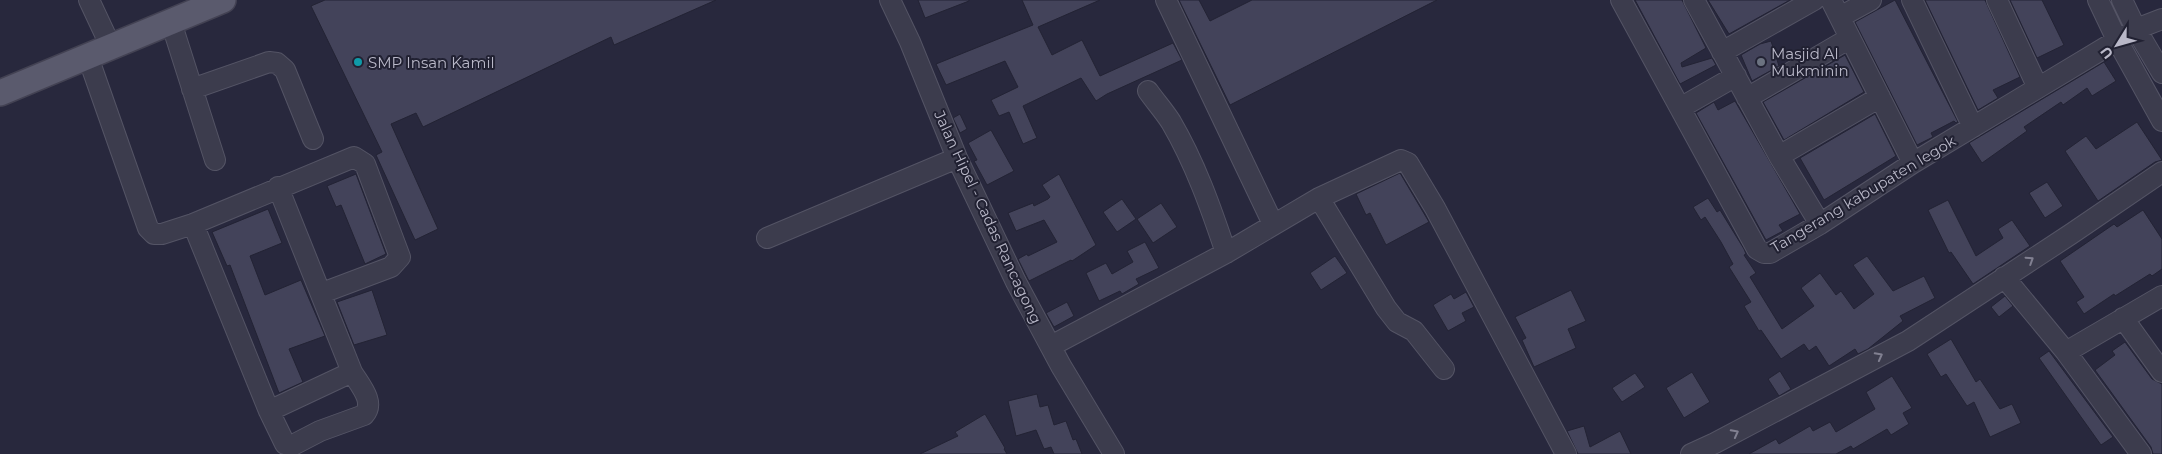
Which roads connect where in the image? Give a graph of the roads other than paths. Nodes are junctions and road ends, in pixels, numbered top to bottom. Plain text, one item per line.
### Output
1 (89, 0) edge
2 (223, 0) edge
3 (890, 0) edge
4 (1166, 0) edge
5 (1621, 0) edge
6 (1694, 0) edge
7 (1814, 0) edge
8 (1871, 0) edge
9 (1912, 0) edge
10 (1996, 0) edge
11 (2098, 0) edge
12 (2122, 0) edge
13 (1835, 9) edge
14 (2162, 19) edge
15 (171, 22) junction
16 (2136, 29) junction
17 (1850, 38) junction
18 (2117, 40) junction
19 (111, 47) junction
20 (1722, 52) junction
21 (88, 57) junction
22 (2162, 73) edge
23 (1736, 76) junction
24 (2038, 88) junction
25 (192, 89) junction
26 (1148, 91) dead end
27 (0, 93) edge
28 (1747, 98) junction
29 (1880, 98) junction
30 (1680, 108) junction
31 (2162, 121) edge
32 (1973, 127) junction
33 (313, 138) dead end
34 (1780, 156) junction
35 (957, 158) junction
36 (215, 160) dead end
37 (1913, 163) junction
38 (2162, 172) edge
39 (278, 187) junction
40 (1319, 198) junction
41 (193, 224) junction
42 (1273, 224) junction
43 (1820, 224) junction
44 (767, 238) dead end
45 (1226, 253) junction
46 (2004, 277) junction
47 (322, 294) junction
48 (2162, 296) edge
49 (2123, 318) junction
50 (1051, 346) junction
51 (2066, 352) junction
52 (1444, 369) dead end
53 (352, 372) junction
54 (2162, 372) edge
55 (269, 411) junction
56 (2135, 452) edge
57 (1114, 454) edge
58 (1566, 454) edge
59 (1691, 454) edge

1 - 19 street
2 - 15 main road
3 - 35 street, Jalan Hipel - Cadas Rancagong
4 - 42 street
5 - 30 street, Tangerang kabupaten legok
6 - 20 street
7 - 20 street
8 - 13 street
9 - 32 street
10 - 24 street
11 - 18 street
12 - 16 street
13 - 17 street
14 - 16 street, Tangerang kabupaten legok
15 - 19 main road
15 - 25 street
16 - 18 street, Tangerang kabupaten legok
16 - 22 street
17 - 28 street
17 - 29 street
18 - 24 street, Tangerang kabupaten legok
18 - 31 street
19 - 21 main road
20 - 23 street
21 - 27 main road
21 - 41 street
23 - 28 street
23 - 30 street
24 - 32 street, Tangerang kabupaten legok
25 - 33 street
25 - 36 street
26 - 45 street
28 - 34 street
29 - 34 street
29 - 37 street
30 - 43 street, Tangerang kabupaten legok
32 - 37 street, Tangerang kabupaten legok
34 - 43 street
35 - 44 street
35 - 50 street, Jalan Hipel - Cadas Rancagong
37 - 43 street, Tangerang kabupaten legok
46 -> 38 street
39 - 41 street
39 - 47 street
39 - 47 street
40 - 42 street
40 - 52 street
40 - 58 street
41 - 55 street
42 - 45 street
45 - 50 street
46 - 51 street
59 -> 46 street
47 - 53 street
48 - 49 street
49 - 51 street
49 - 54 street
50 - 57 street, Jalan Hipel - Cadas Rancagong
51 - 56 street
53 - 55 street
53 - 55 street

